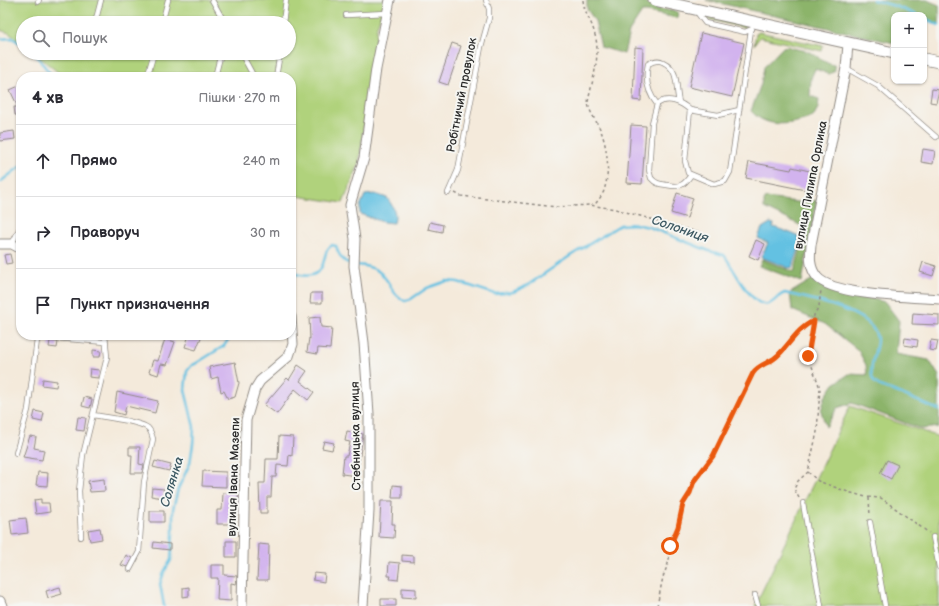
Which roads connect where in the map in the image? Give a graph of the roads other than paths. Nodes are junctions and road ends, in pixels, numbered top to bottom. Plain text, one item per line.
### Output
1 (101, 0) edge
2 (168, 0) edge
3 (212, 0) edge
4 (286, 0) edge
5 (390, 0) edge
6 (486, 0) edge
7 (654, 0) edge
8 (346, 14) dead end
9 (387, 14) junction
10 (97, 16) edge
11 (164, 16) edge
12 (221, 16) edge
13 (284, 16) edge
14 (754, 27) junction
15 (848, 44) junction
16 (891, 52) edge
17 (152, 60) edge
18 (219, 60) edge
19 (245, 60) edge
20 (279, 60) edge
21 (927, 60) edge
22 (939, 62) edge
23 (846, 68) junction
24 (148, 72) edge
25 (216, 72) edge
26 (251, 72) edge
27 (277, 72) edge
28 (679, 102) junction
29 (657, 104) junction
30 (690, 110) junction
31 (739, 110) junction
32 (936, 137) dead end
33 (691, 175) junction
34 (449, 191) road end
35 (16, 236) edge
36 (0, 244) edge
37 (12, 244) junction
38 (16, 246) edge
39 (939, 299) edge
40 (38, 340) edge
41 (85, 340) edge
42 (293, 340) edge
43 (106, 342) joint
44 (93, 414) junction
45 (16, 453) dead end
46 (803, 503) road end
47 (870, 522) road end
48 (81, 537) dead end
49 (933, 537) road end
50 (939, 567) edge
51 (130, 569) dead end
52 (756, 595) dead end
53 (0, 601) edge
54 (2, 606) edge
55 (242, 606) edge
56 (363, 606) edge
57 (758, 606) edge
58 (822, 606) edge
59 (886, 606) edge

1 - 10 lane
2 - 11 lane
3 - 12 lane
4 - 13 lane
5 - 9 street, Стебницька вулиця
6 - 34 lane, Робітничий провулок
7 - 14 street
8 - 9 lane
9 - 56 street, Стебницька вулиця
14 - 15 street
14 - 31 lane
15 - 16 street
15 - 23 street, вулиця Пилипа Орлика
17 - 24 lane
18 - 25 lane
19 - 26 lane
20 - 27 lane
21 - 22 street
23 - 32 lane
23 - 39 street, вулиця Пилипа Орлика
28 - 29 lane
28 - 29 lane
28 - 30 lane
29 - 33 lane
30 - 31 lane
30 - 33 lane
31 - 33 lane
35 - 37 lane
36 - 37 street
37 - 38 street
40 - 45 lane
41 - 43 lane
42 - 55 street, вулиця Івана Мазепи
43 - 44 lane
44 - 48 lane
44 - 51 lane
46 - 58 lane
47 - 59 lane
49 - 50 lane
52 - 57 lane
53 - 54 street

